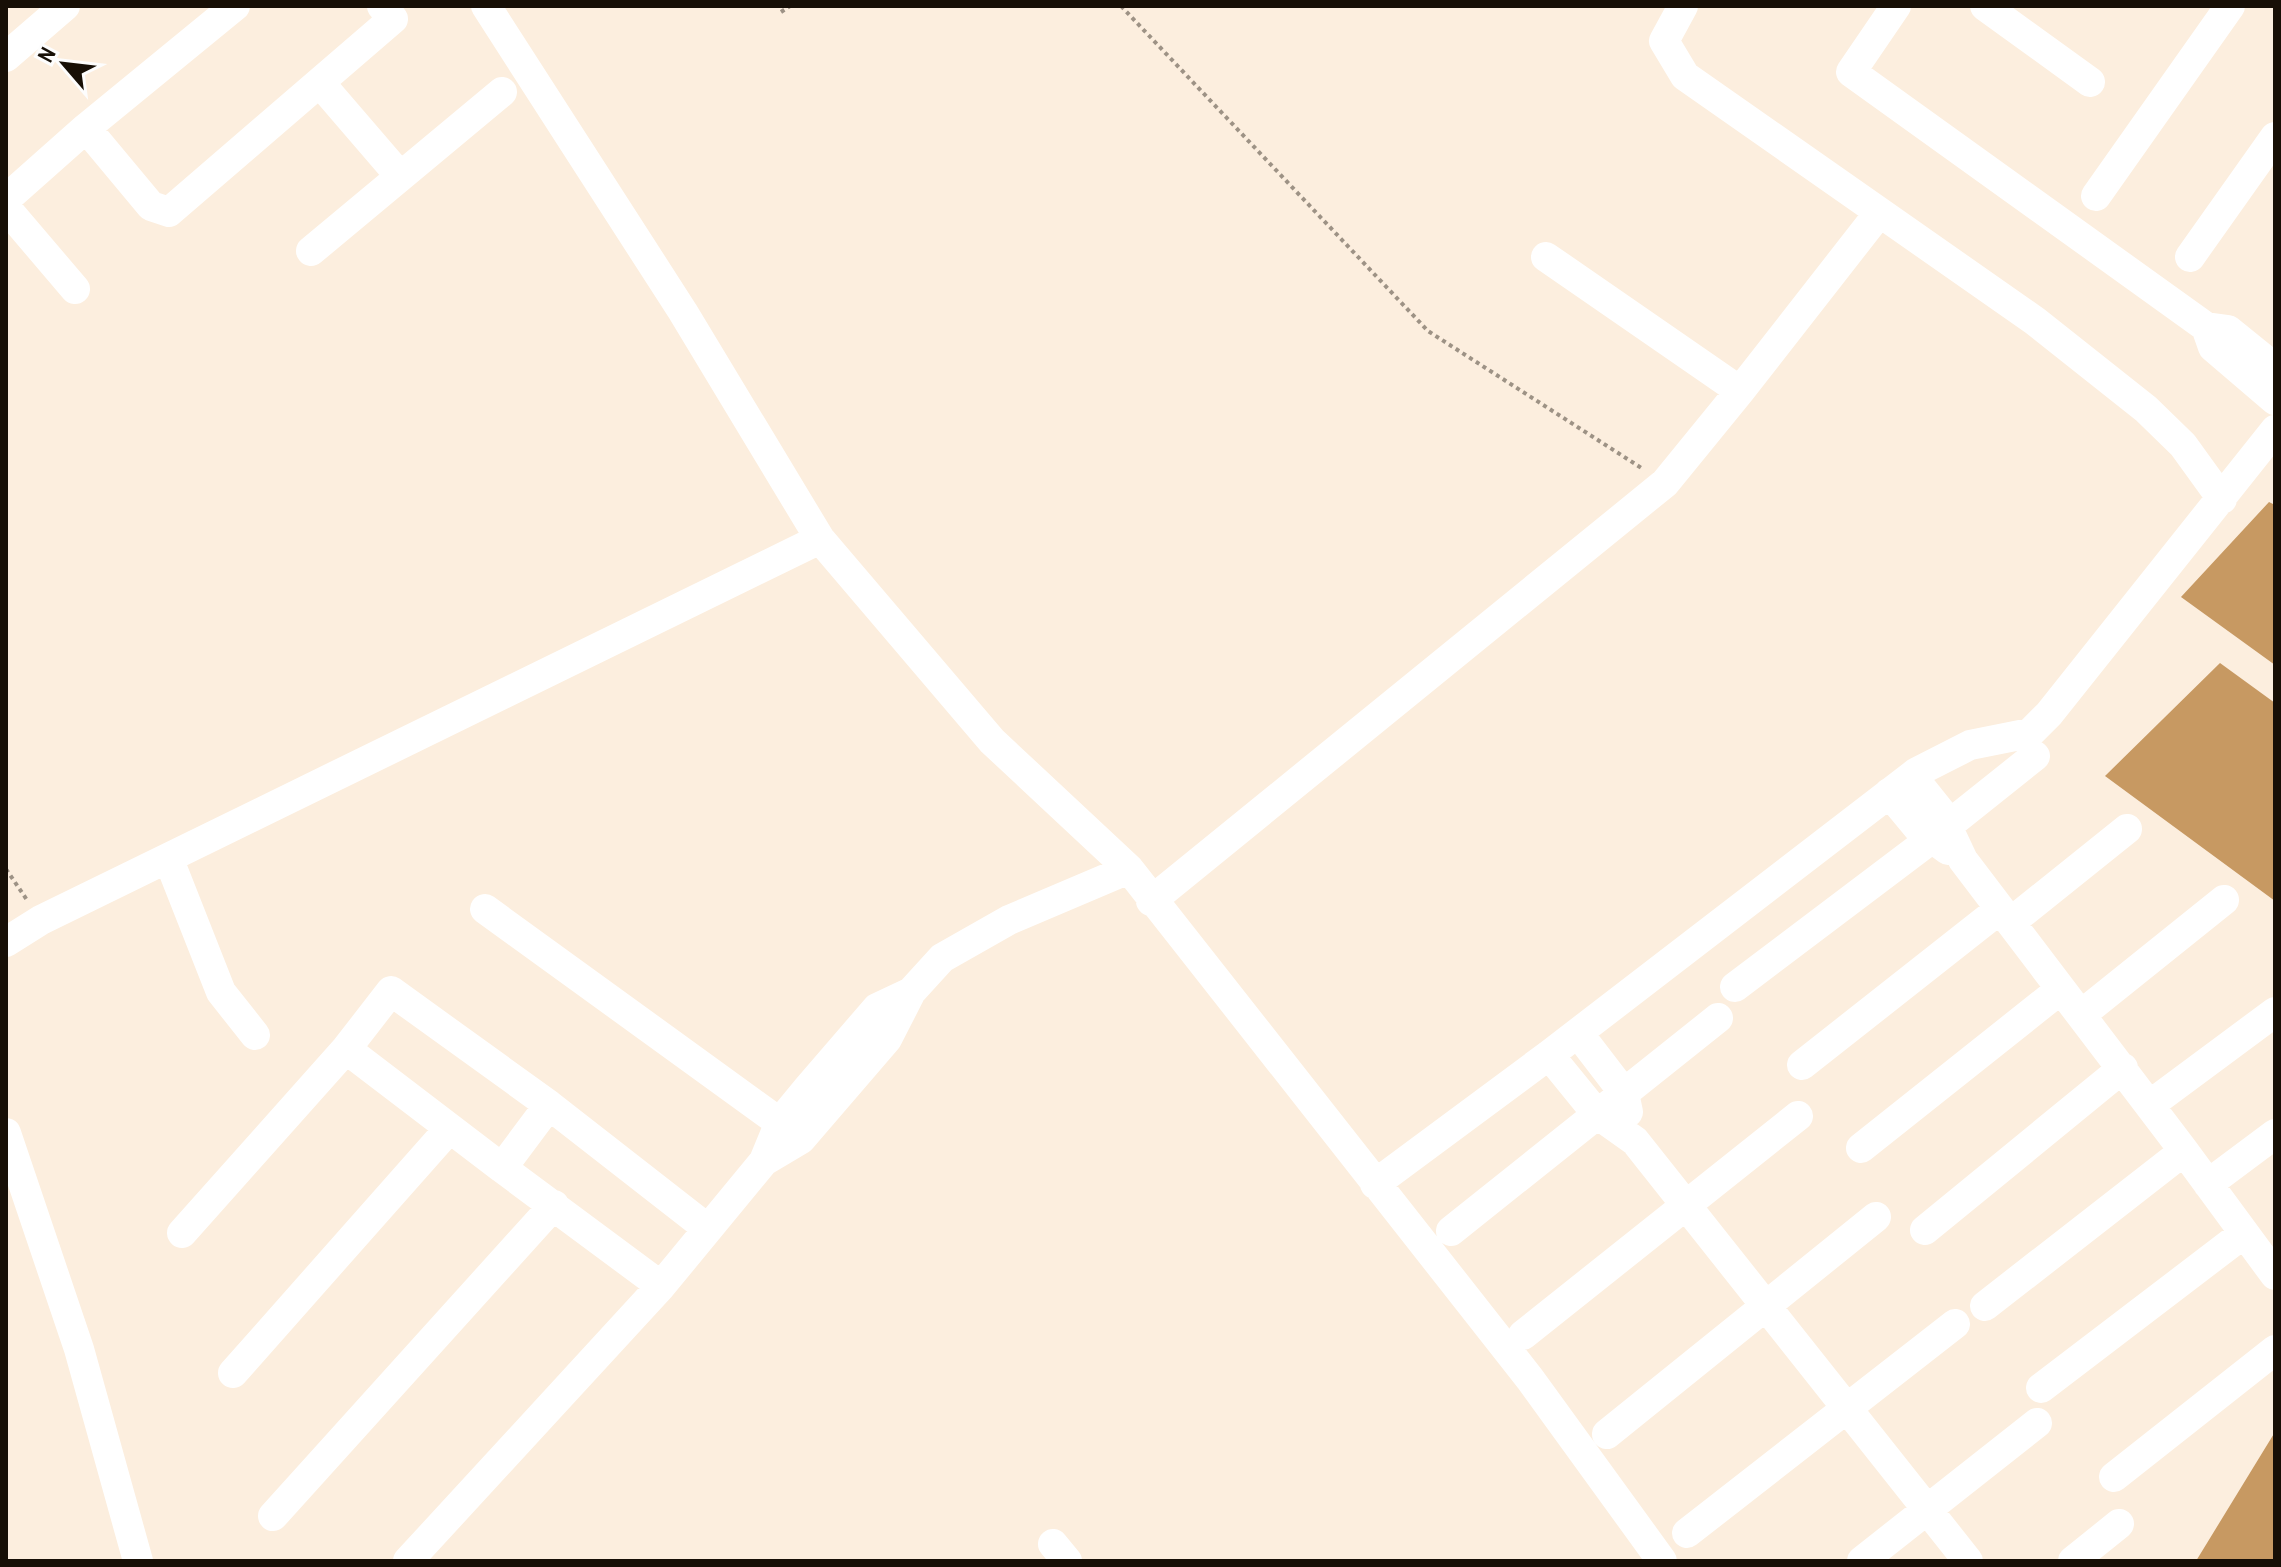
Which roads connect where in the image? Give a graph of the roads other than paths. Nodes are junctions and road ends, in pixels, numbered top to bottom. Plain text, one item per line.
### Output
1 (65, 6) edge
2 (235, 6) edge
3 (486, 6) edge
4 (1683, 6) edge
5 (1896, 6) edge
6 (1985, 6) edge
7 (2230, 6) edge
8 (395, 10) edge
9 (6, 57) edge
10 (2090, 82) dead end
11 (320, 83) junction
12 (502, 92) dead end
13 (86, 128) junction
14 (2275, 137) edge
15 (400, 176) junction
16 (2096, 196) dead end
17 (6, 199) edge
18 (6, 208) edge
19 (1879, 213) junction
20 (311, 251) dead end
21 (1546, 257) dead end
22 (2190, 257) dead end
23 (75, 289) dead end
24 (2206, 327) junction
25 (2275, 368) edge
26 (1740, 391) junction
27 (2275, 400) edge
28 (2275, 430) edge
29 (2222, 499) junction
30 (820, 539) junction
31 (2035, 756) dead end
32 (1900, 784) junction
33 (2127, 829) dead end
34 (1940, 832) junction
35 (169, 860) junction
36 (1129, 869) junction
37 (2224, 900) dead end
38 (1151, 901) junction
39 (485, 909) dead end
40 (2005, 916) junction
41 (6, 942) edge
42 (1735, 987) dead end
43 (2061, 989) junction
44 (2275, 1012) edge
45 (2082, 1014) junction
46 (1718, 1018) dead end
47 (1578, 1033) junction
48 (255, 1035) dead end
49 (346, 1049) junction
50 (1549, 1055) junction
51 (1802, 1065) dead end
52 (2123, 1068) junction
53 (1624, 1093) junction
54 (2151, 1104) junction
55 (549, 1105) junction
56 (1597, 1114) junction
57 (1798, 1116) dead end
58 (449, 1129) junction
59 (790, 1130) junction
60 (6, 1133) edge
61 (2275, 1134) edge
62 (1635, 1141) junction
63 (1861, 1148) dead end
64 (2184, 1151) junction
65 (502, 1168) junction
66 (1375, 1184) junction
67 (2208, 1184) junction
68 (554, 1205) junction
69 (1683, 1205) junction
70 (1876, 1217) dead end
71 (708, 1229) junction
72 (1925, 1230) dead end
73 (1451, 1231) dead end
74 (182, 1233) dead end
75 (2243, 1234) junction
76 (2275, 1275) edge
77 (661, 1286) junction
78 (1985, 1306) dead end
79 (1764, 1307) junction
80 (1955, 1324) dead end
81 (1523, 1335) dead end
82 (2275, 1350) edge
83 (233, 1373) dead end
84 (2041, 1388) dead end
85 (1846, 1409) junction
86 (2037, 1423) dead end
87 (1607, 1434) dead end
88 (2114, 1477) dead end
89 (1927, 1511) junction
90 (273, 1516) dead end
91 (2119, 1524) dead end
92 (1687, 1533) dead end
93 (138, 1561) edge
94 (408, 1561) edge
95 (1662, 1561) edge
96 (1862, 1561) edge
97 (1968, 1561) edge
98 (2073, 1561) edge

1 - 9 street
2 - 13 street
3 - 30 street
4 - 19 street
5 - 24 street
6 - 10 street
7 - 16 street
8 - 11 street
11 - 13 street
11 - 15 street
12 - 15 street
13 - 17 street
14 - 22 street
15 - 20 street
18 - 23 street
19 - 26 street
19 - 29 street
21 - 26 street
24 - 25 street
24 - 27 street
26 - 38 street
28 - 29 street
29 - 32 street
30 - 35 street
30 - 36 street
31 - 34 street
32 - 34 street
32 - 47 street
33 - 40 street
34 - 40 street
34 - 42 street
35 - 41 street
35 - 48 street
36 - 38 street
36 - 59 street
37 - 45 street
38 - 66 street
39 - 59 street
40 - 43 street
40 - 51 street
43 - 45 street
43 - 63 street
44 - 54 street
45 - 52 street
46 - 53 street
47 - 50 street
47 - 53 street
49 - 55 street
49 - 58 street
49 - 74 street
50 - 56 street
50 - 66 street
52 - 54 street
52 - 72 street
53 - 56 street
53 - 62 street
54 - 64 street
55 - 65 street
55 - 71 street
56 - 62 street
56 - 73 street
57 - 69 street
58 - 65 street
58 - 83 street
59 - 71 street
60 - 93 street
61 - 67 street
62 - 69 street
64 - 67 street
64 - 78 street
65 - 68 street
66 - 95 street
67 - 75 street
68 - 77 street
68 - 90 street
69 - 79 street
69 - 81 street
70 - 79 street
71 - 77 street
75 - 76 street
75 - 84 street
77 - 94 street
79 - 85 street
79 - 87 street
80 - 85 street
82 - 88 street
85 - 89 street
85 - 92 street
86 - 89 street
89 - 96 street
89 - 97 street
91 - 98 street

